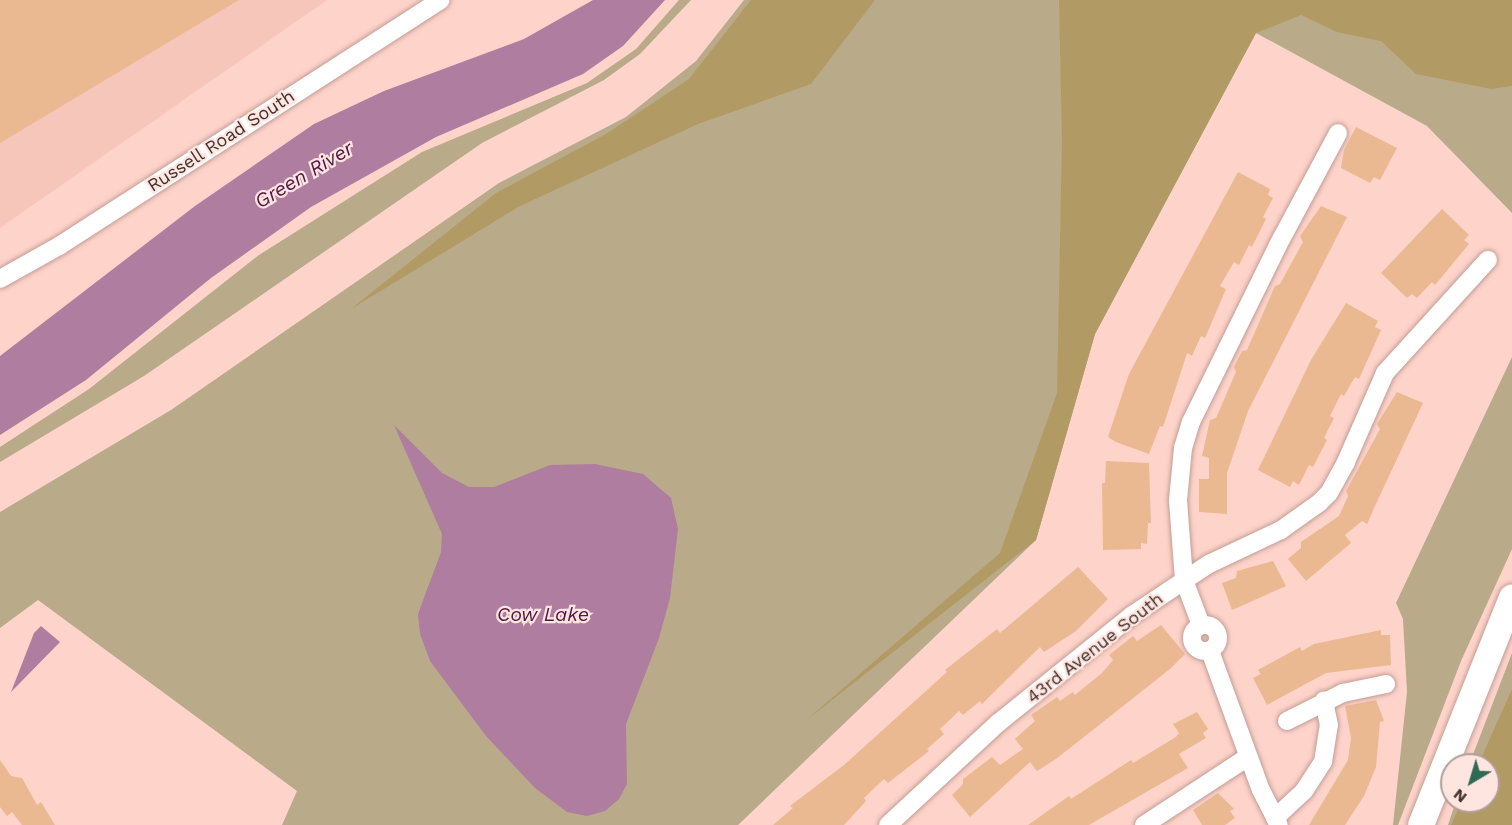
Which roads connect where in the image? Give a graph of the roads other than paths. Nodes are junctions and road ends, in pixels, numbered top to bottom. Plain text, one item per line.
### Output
1 (441, 0) edge
2 (1338, 133) dead end
3 (1488, 260) dead end
4 (0, 279) edge
5 (1184, 580) junction
6 (1512, 598) edge
7 (1386, 684) dead end
8 (1324, 701) junction
9 (1287, 722) dead end
10 (1248, 757) junction
11 (1171, 819) edge
12 (1277, 821) edge
13 (888, 825) edge
14 (1144, 825) edge
15 (1421, 825) edge

1 - 4 street, Russell Road South
2 - 5 street
3 - 5 street, 43rd Avenue South
5 - 10 street
5 - 13 street, 43rd Avenue South
6 - 15 street
7 - 8 street
8 - 9 street
8 - 12 street
10 - 11 street
10 - 12 street
11 - 14 street

